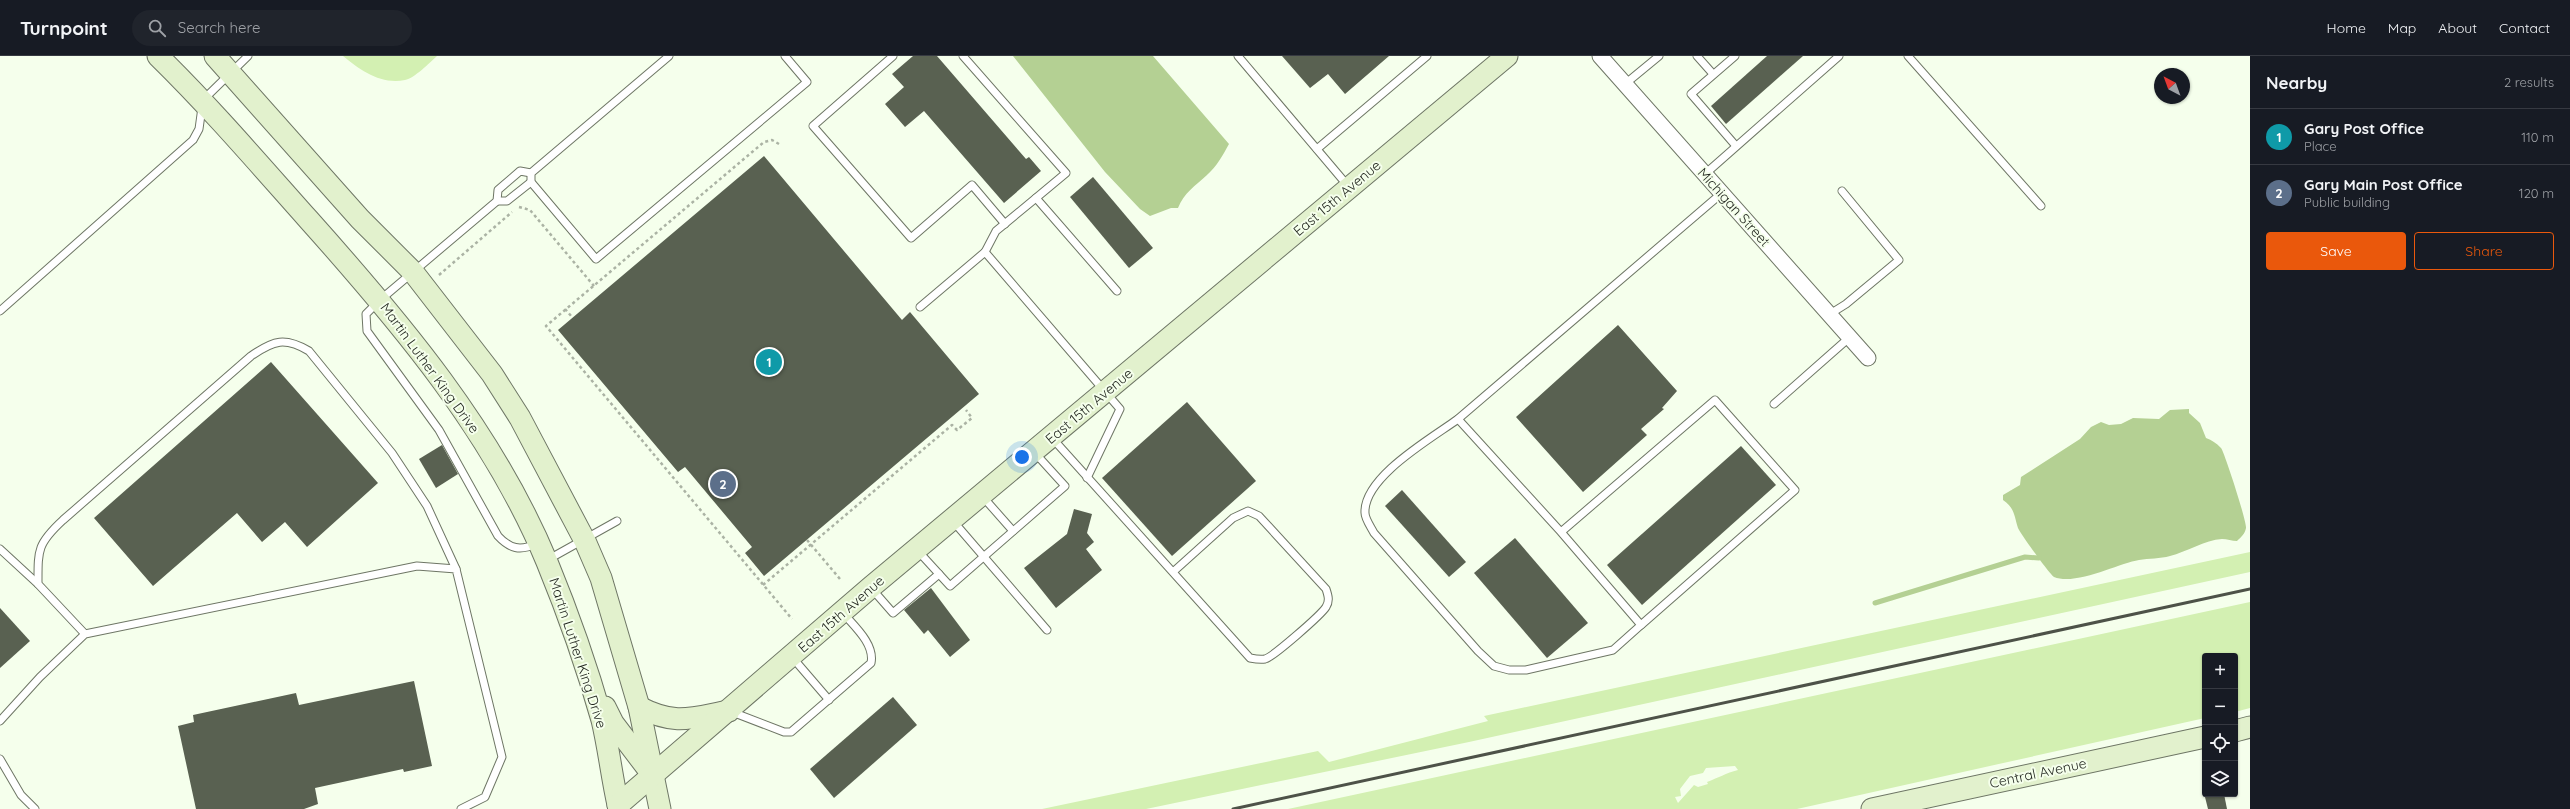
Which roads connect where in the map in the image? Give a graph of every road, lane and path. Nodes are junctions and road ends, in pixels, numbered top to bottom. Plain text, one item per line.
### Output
1 (158, 56) edge
2 (215, 56) edge
3 (248, 56) edge
4 (668, 56) edge
5 (785, 56) edge
6 (881, 56) edge
7 (893, 56) edge
8 (963, 56) edge
9 (1238, 56) edge
10 (1427, 56) edge
11 (1507, 56) edge
12 (1600, 56) edge
13 (1659, 56) edge
14 (1697, 56) edge
15 (1735, 56) edge
16 (1839, 56) edge
17 (1908, 56) edge
18 (886, 62) junction
19 (230, 74) junction
20 (1714, 74) junction
21 (1625, 84) junction
22 (203, 100) junction
23 (779, 144) dead end
24 (1736, 146) junction
25 (1318, 149) junction
26 (531, 172) junction
27 (1705, 174) junction
28 (531, 182) junction
29 (1350, 188) junction
30 (1842, 190) dead end
31 (1722, 193) junction
32 (1036, 198) junction
33 (497, 201) junction
34 (2041, 206) dead end
35 (1005, 224) junction
36 (985, 252) junction
37 (413, 272) junction
38 (439, 280) dead end
39 (594, 286) junction
40 (1117, 291) dead end
41 (380, 300) junction
42 (920, 307) dead end
43 (565, 309) junction
44 (0, 311) edge
45 (1830, 314) junction
46 (572, 318) dead end
47 (1850, 337) junction
48 (1868, 358) dead end
49 (1106, 392) junction
50 (1774, 404) dead end
51 (966, 410) dead end
52 (1458, 419) junction
53 (1051, 437) junction
54 (1033, 452) junction
55 (1087, 478) junction
56 (982, 495) junction
57 (617, 520) dead end
58 (952, 520) junction
59 (1013, 531) junction
60 (1562, 532) junction
61 (807, 540) dead end
62 (585, 541) junction
63 (811, 545) junction
64 (0, 549) edge
65 (917, 550) junction
66 (542, 552) junction
67 (984, 557) junction
68 (456, 569) junction
69 (1173, 572) junction
70 (939, 574) junction
71 (840, 579) dead end
72 (38, 584) junction
73 (763, 585) junction
74 (871, 588) junction
75 (843, 612) junction
76 (792, 620) dead end
77 (1642, 625) junction
78 (1047, 630) dead end
79 (85, 634) junction
80 (792, 657) junction
81 (586, 672) junction
82 (829, 700) junction
83 (639, 707) junction
84 (730, 711) junction
85 (0, 720) edge
86 (2250, 728) edge
87 (2238, 730) edge
88 (2202, 738) edge
89 (0, 759) edge
90 (654, 776) junction
91 (1915, 804) edge
92 (618, 808) edge
93 (35, 809) edge
94 (461, 809) edge
95 (660, 809) edge
96 (1872, 809) edge

1 - 22 main road, Martin Luther King Drive
2 - 19 main road
3 - 19 lane
4 - 26 lane
5 - 28 lane
6 - 18 lane
7 - 18 lane
8 - 32 lane
9 - 25 lane
10 - 25 lane
11 - 29 main road, East 15th Avenue
12 - 21 street, Michigan Street
13 - 21 lane
14 - 20 lane
15 - 20 lane
16 - 24 lane
17 - 34 lane
18 - 35 lane
19 - 22 lane
19 - 37 main road
20 - 24 lane
21 - 27 street, Michigan Street
22 - 41 main road, Martin Luther King Drive
22 - 44 lane
23 - 39 path
24 - 27 lane
25 - 29 lane
26 - 28 lane
26 - 33 lane
27 - 31 street, Michigan Street
28 - 33 lane
29 - 49 main road, East 15th Avenue
30 - 45 lane
31 - 45 street, Michigan Street
31 - 52 lane
32 - 35 lane
32 - 40 lane
33 - 37 lane
35 - 36 lane
36 - 42 lane
36 - 49 lane
37 - 41 lane
37 - 62 main road
38 - 39 path
39 - 43 path
41 - 66 main road, Martin Luther King Drive
41 - 66 lane
43 - 46 path
43 - 73 path
45 - 47 street, Michigan Street
47 - 48 street, Michigan Street
47 - 50 lane
49 - 53 main road, East 15th Avenue
49 - 55 lane
51 - 63 path
52 - 60 lane
52 - 77 lane
53 - 54 main road, East 15th Avenue
53 - 55 lane
54 - 56 main road, East 15th Avenue
54 - 59 lane
55 - 69 lane
56 - 58 main road, East 15th Avenue
56 - 59 lane
57 - 62 lane
58 - 65 main road, East 15th Avenue
58 - 67 lane
59 - 67 lane
60 - 77 lane
60 - 77 lane
61 - 63 path
62 - 66 lane
62 - 83 main road
63 - 71 path
63 - 73 path
64 - 72 lane
65 - 70 lane
65 - 74 main road, East 15th Avenue
66 - 81 main road, Martin Luther King Drive
67 - 70 lane
67 - 78 lane
68 - 72 lane
68 - 79 lane
68 - 94 lane
69 - 69 lane
70 - 74 lane
72 - 79 lane
73 - 76 path
74 - 75 main road, East 15th Avenue
75 - 80 main road, East 15th Avenue
75 - 82 lane
79 - 85 lane
80 - 82 lane
80 - 84 main road, East 15th Avenue
81 - 90 main road
81 - 92 main road, Martin Luther King Drive
82 - 84 lane
83 - 84 main road
83 - 90 main road
84 - 90 main road, East 15th Avenue
86 - 87 main road
88 - 91 main road, Central Avenue
89 - 93 lane
90 - 92 main road, East 15th Avenue
90 - 95 main road
91 - 96 main road, Central Avenue

